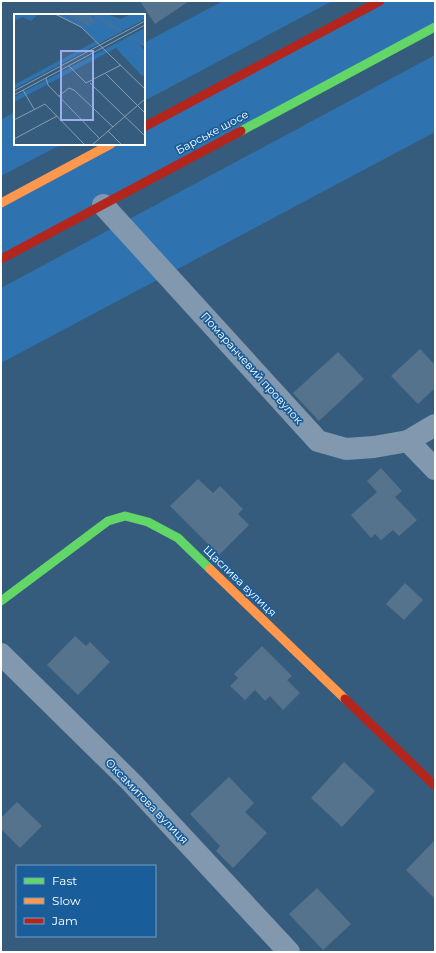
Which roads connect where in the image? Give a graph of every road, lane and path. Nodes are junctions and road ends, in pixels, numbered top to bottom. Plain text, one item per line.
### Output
1 (380, 1) edge
2 (435, 27) edge
3 (145, 126) edge
4 (109, 145) edge
5 (1, 203) edge
6 (103, 205) junction
7 (1, 259) edge
8 (435, 425) edge
9 (408, 441) junction
10 (435, 469) edge
11 (1, 601) edge
12 (1, 654) edge
13 (435, 786) edge
14 (289, 952) edge

1 - 3 main road
2 - 6 main road, Барське шосе
4 - 5 main road
6 - 7 main road, Барське шосе
6 - 9 street, Помаранчевий провулок
8 - 9 street, Помаранчевий провулок
9 - 10 street
11 - 13 main road, Щаслива вулиця
12 - 14 street, Оксамитова вулиця

